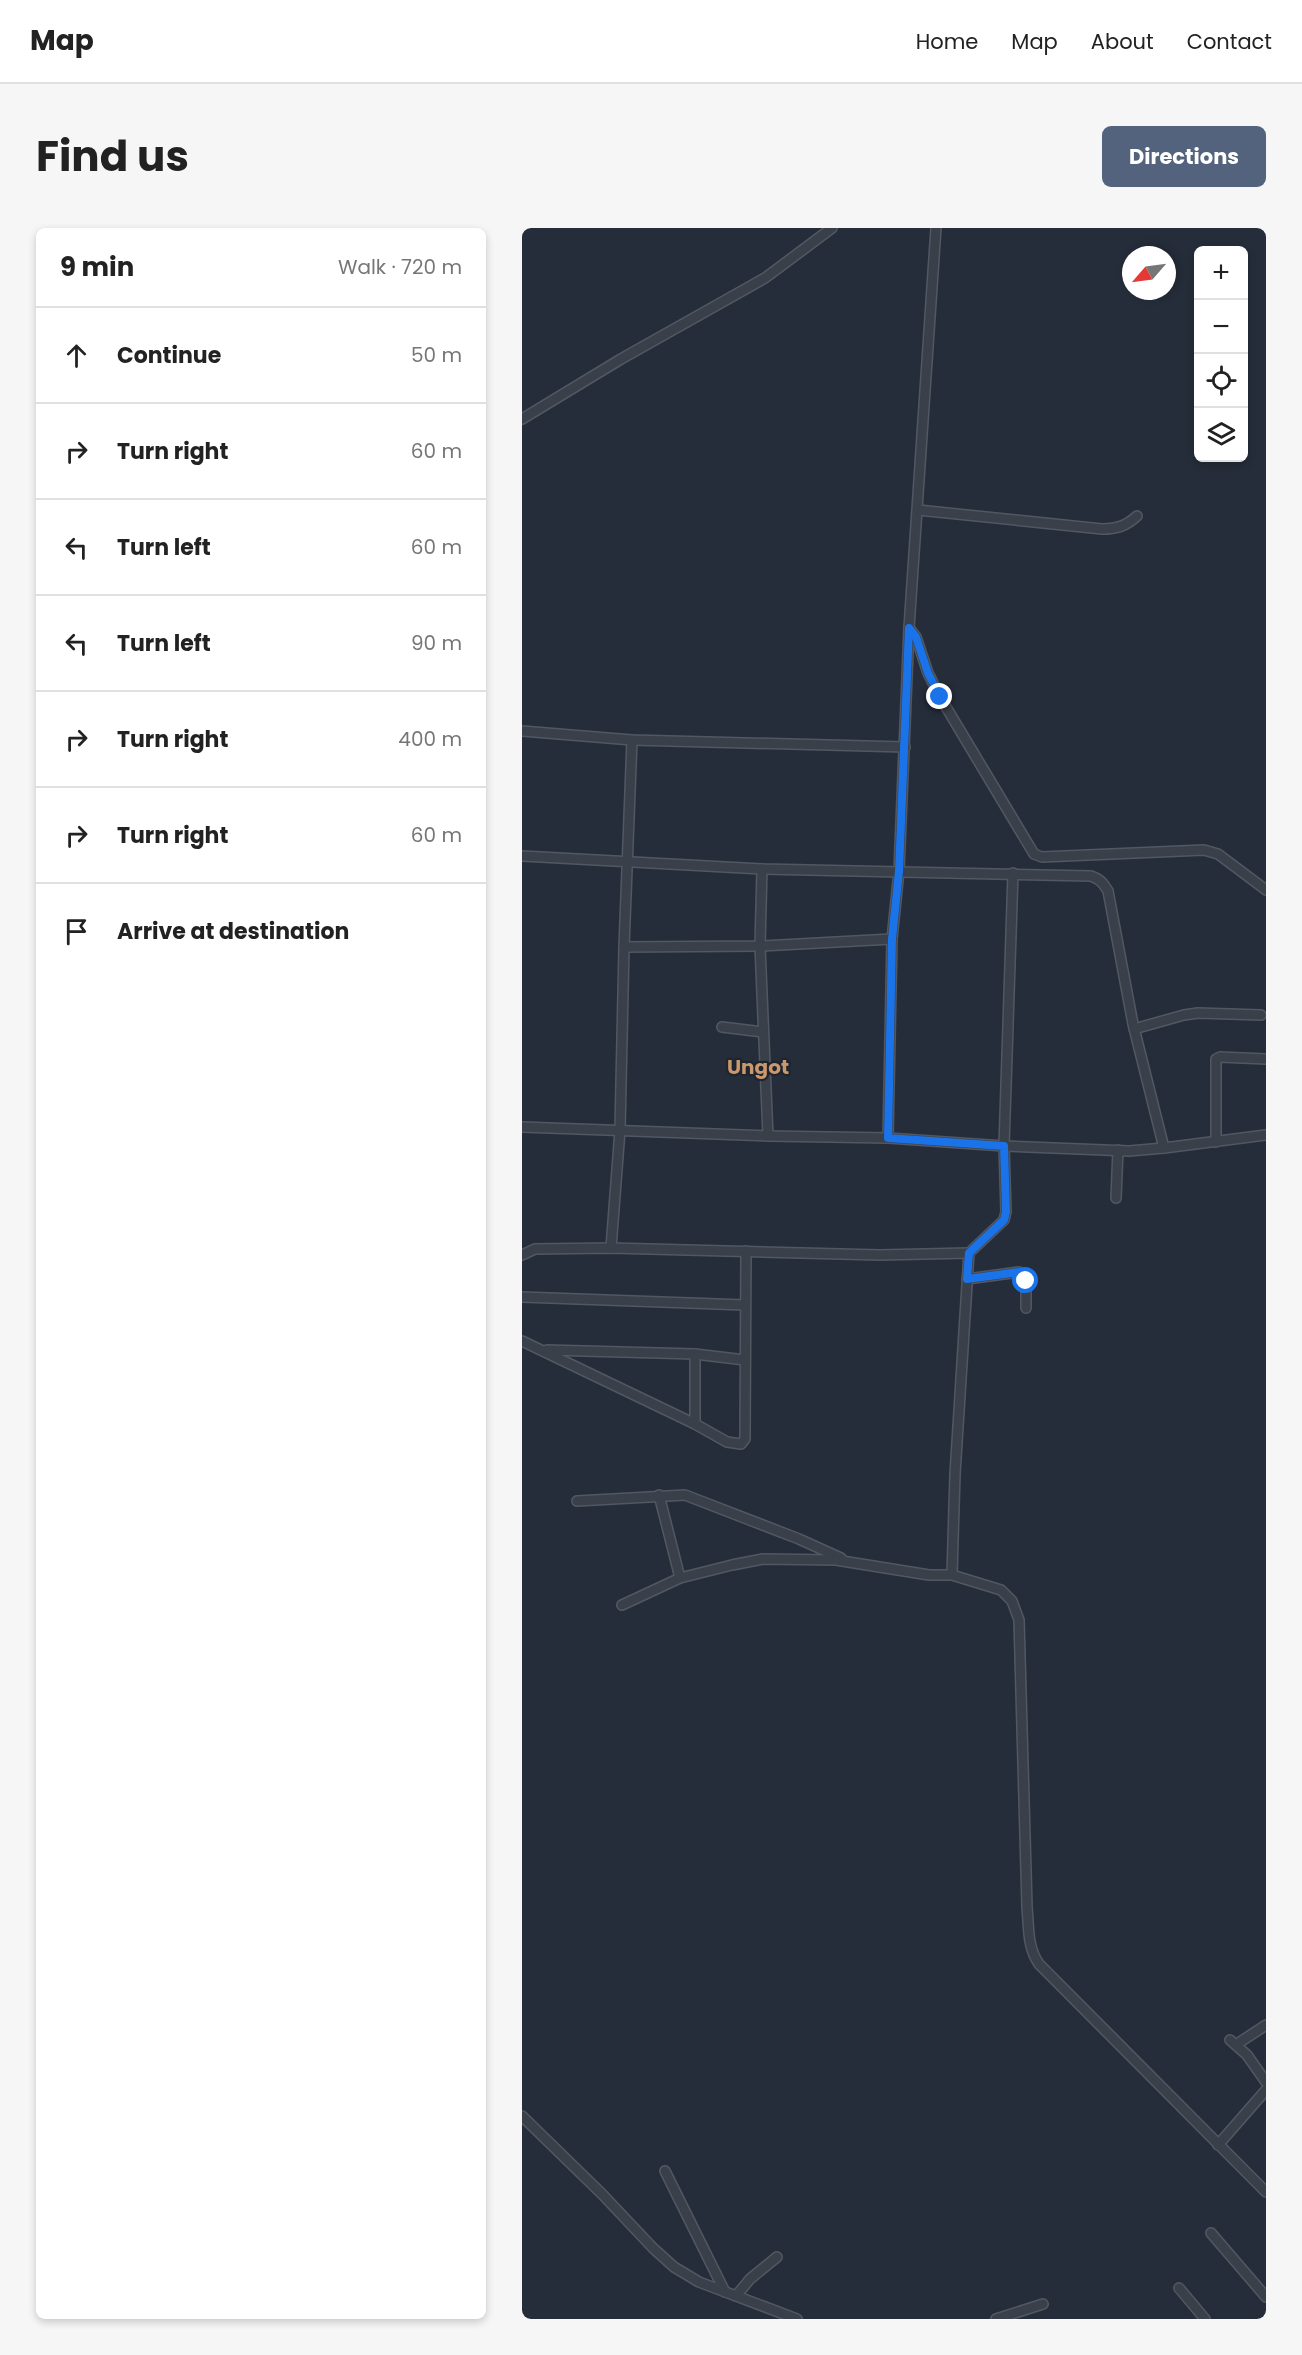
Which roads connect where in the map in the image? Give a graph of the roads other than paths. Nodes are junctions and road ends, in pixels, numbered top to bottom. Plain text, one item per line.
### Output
1 (832, 228) edge
2 (936, 228) edge
3 (522, 419) edge
4 (918, 510) junction
5 (1137, 516) dead end
6 (909, 628) junction
7 (522, 731) edge
8 (632, 740) junction
9 (904, 747) junction
10 (522, 856) edge
11 (627, 860) junction
12 (762, 869) junction
13 (899, 871) junction
14 (1013, 873) junction
15 (1266, 890) edge
16 (892, 939) junction
17 (759, 946) junction
18 (624, 947) junction
19 (1261, 1016) dead end
20 (722, 1027) dead end
21 (1134, 1029) junction
22 (763, 1032) junction
23 (1266, 1059) edge
24 (522, 1126) edge
25 (620, 1130) junction
26 (1266, 1135) edge
27 (768, 1136) junction
28 (888, 1138) junction
29 (1216, 1142) junction
30 (1004, 1146) junction
31 (1164, 1148) junction
32 (1118, 1150) junction
33 (1116, 1198) dead end
34 (611, 1248) junction
35 (746, 1251) junction
36 (969, 1253) junction
37 (522, 1254) edge
38 (967, 1279) junction
39 (522, 1297) edge
40 (745, 1305) junction
41 (1026, 1308) dead end
42 (522, 1341) edge
43 (543, 1350) junction
44 (695, 1354) junction
45 (745, 1360) junction
46 (695, 1424) junction
47 (659, 1495) junction
48 (577, 1501) dead end
49 (799, 1539) junction
50 (796, 1559) junction
51 (852, 1563) junction
52 (952, 1575) junction
53 (680, 1578) junction
54 (622, 1605) dead end
55 (1266, 2025) edge
56 (1266, 2082) edge
57 (1266, 2090) edge
58 (522, 2116) edge
59 (1218, 2145) junction
60 (665, 2172) dead end
61 (1266, 2192) edge
62 (1211, 2233) dead end
63 (777, 2257) dead end
64 (1179, 2288) dead end
65 (725, 2292) junction
66 (736, 2296) junction
67 (1266, 2297) edge
68 (1043, 2304) dead end
69 (797, 2319) edge
70 (996, 2319) edge
71 (1204, 2319) edge

1 - 3 street
2 - 4 street
4 - 5 street
4 - 6 street
6 - 9 street
6 - 15 street
7 - 8 street
8 - 9 street
8 - 11 street
9 - 13 street
10 - 11 street
11 - 12 street
11 - 18 street
12 - 13 street
12 - 17 street
13 - 14 street
13 - 16 street
14 - 21 street
14 - 30 street
16 - 17 street
16 - 28 street
17 - 18 street
17 - 22 street
18 - 25 street
19 - 21 street
20 - 22 street
21 - 31 street
22 - 27 street
23 - 29 street
24 - 25 street
25 - 27 street
25 - 34 street
26 - 29 street
27 - 28 street
28 - 30 street
29 - 31 street
30 - 32 street
30 - 36 street
31 - 32 street
32 - 33 street
34 - 35 street
34 - 37 street
35 - 36 street
35 - 40 street
36 - 38 street
38 - 41 street
38 - 52 street
39 - 40 street
40 - 45 street
42 - 43 street
43 - 44 street
43 - 46 street
44 - 45 street
44 - 46 street
45 - 46 street
47 - 48 street
47 - 49 street
47 - 53 street
49 - 50 street
49 - 51 street
50 - 51 street
50 - 53 street
51 - 52 street
52 - 59 street
53 - 54 street
55 - 56 street
57 - 59 street
58 - 65 street
59 - 61 street
60 - 65 street
62 - 67 street
63 - 66 street
64 - 71 street
65 - 66 street
66 - 69 street
68 - 70 street

